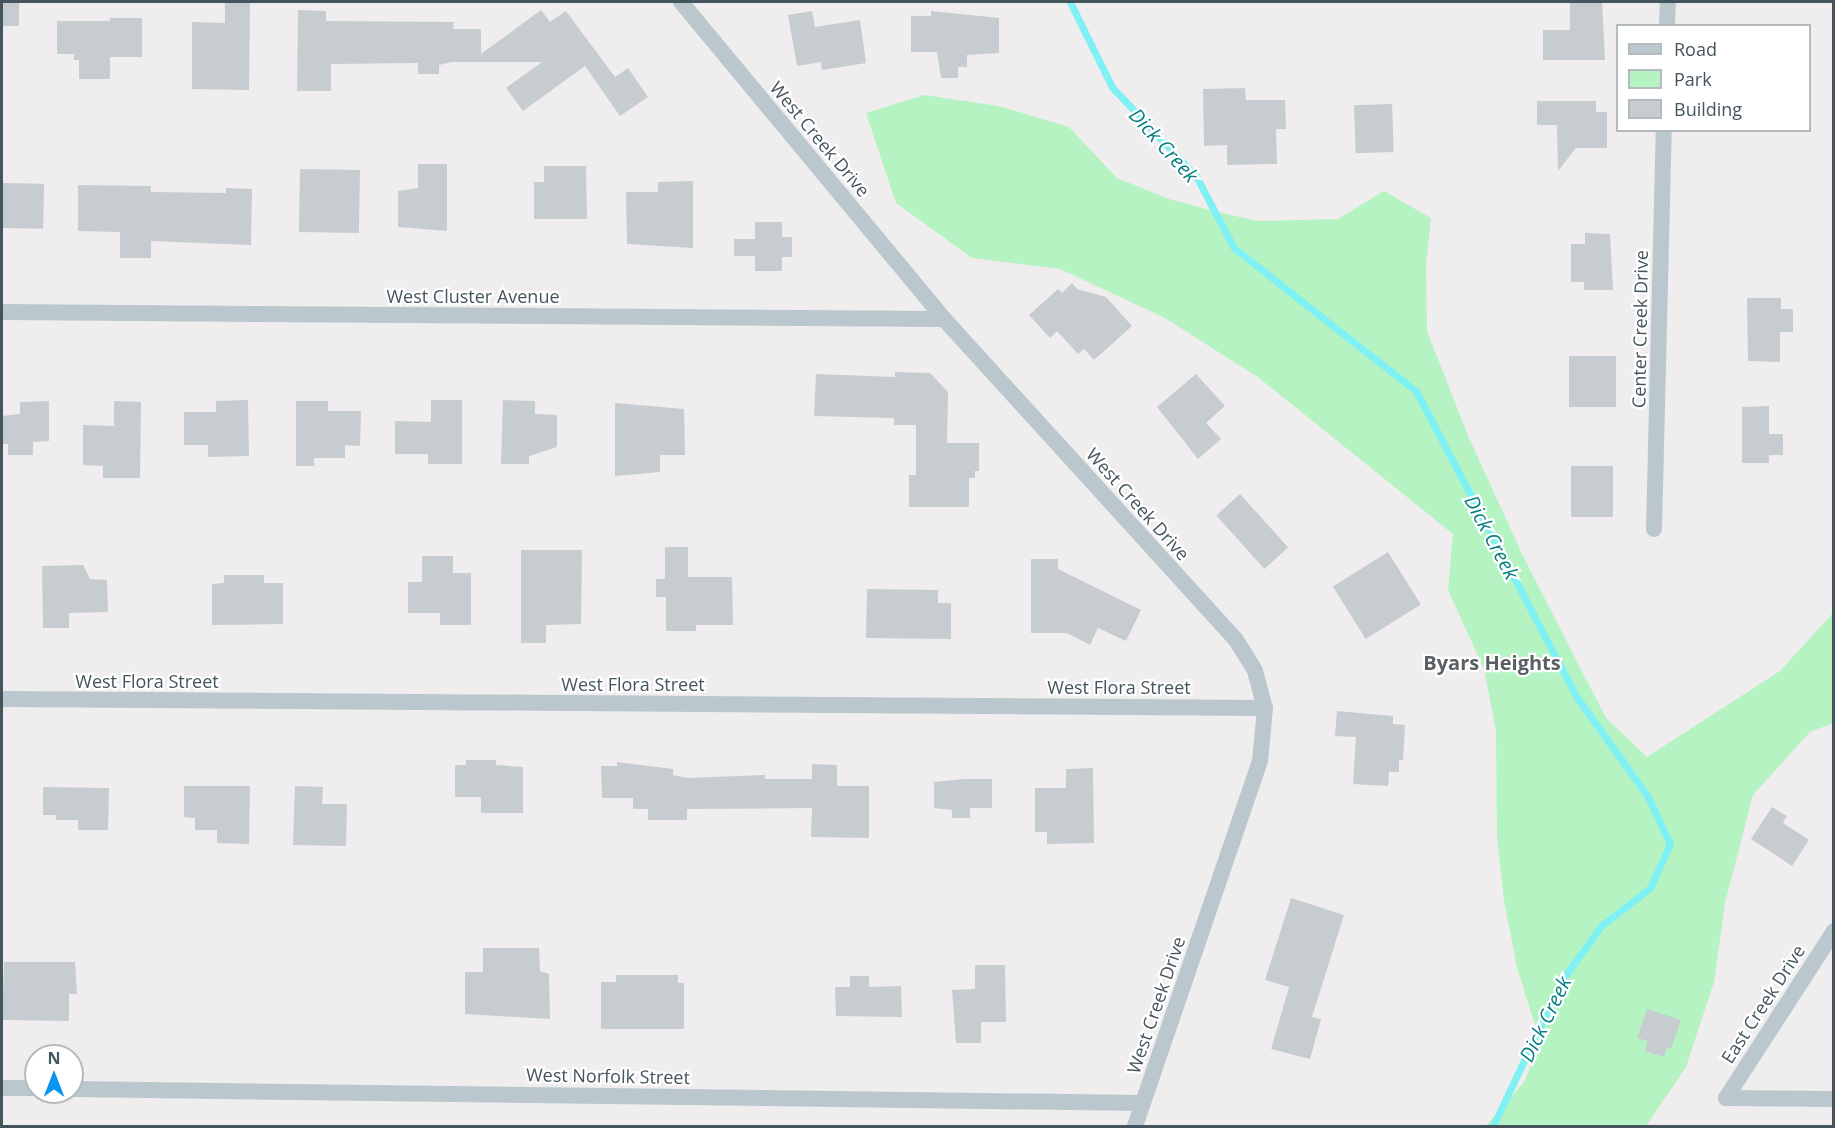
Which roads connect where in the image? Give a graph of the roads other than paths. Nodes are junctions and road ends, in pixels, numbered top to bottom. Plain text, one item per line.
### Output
1 (681, 2) edge
2 (1668, 2) edge
3 (1667, 24) edge
4 (1664, 132) edge
5 (2, 312) edge
6 (944, 319) junction
7 (1654, 529) dead end
8 (2, 699) edge
9 (1265, 708) junction
10 (1833, 931) edge
11 (2, 1088) edge
12 (24, 1088) edge
13 (84, 1089) edge
14 (1833, 1099) edge
15 (1143, 1103) junction
16 (1136, 1126) edge

1 - 6 street, West Creek Drive
2 - 3 street
4 - 7 street, Center Creek Drive
5 - 6 street, West Cluster Avenue
6 - 9 street, West Creek Drive
8 - 9 street, West Flora Street
9 - 15 street, West Creek Drive
10 - 14 street, East Creek Drive
11 - 12 street
13 - 15 street, West Norfolk Street
15 - 16 street, West Creek Drive

